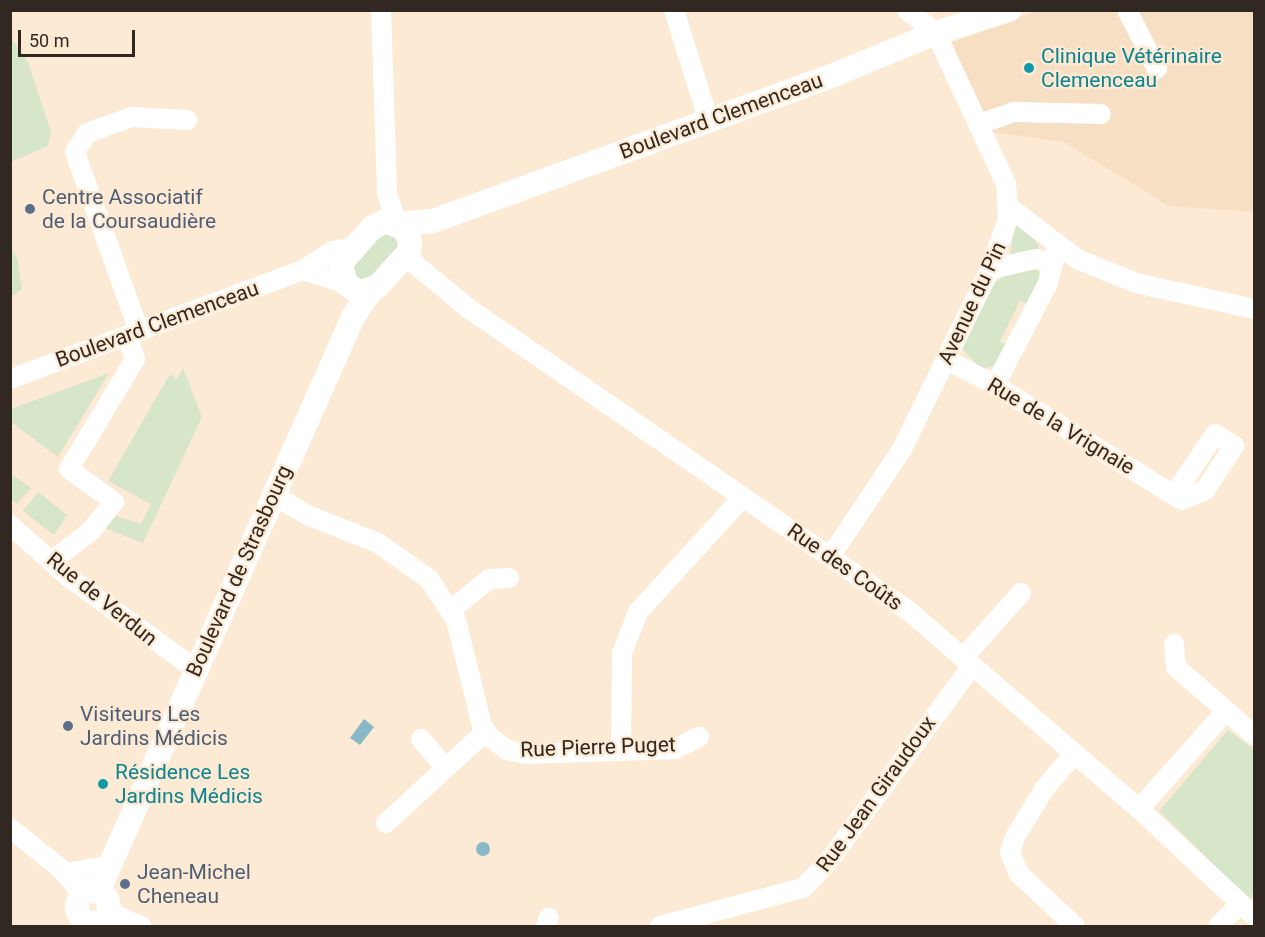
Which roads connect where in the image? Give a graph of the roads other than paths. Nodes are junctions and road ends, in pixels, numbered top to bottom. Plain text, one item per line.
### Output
1 (381, 10) edge
2 (674, 10) edge
3 (1009, 10) edge
4 (1127, 10) edge
5 (909, 11) edge
6 (936, 33) junction
7 (1157, 69) dead end
8 (1101, 114) dead end
9 (708, 119) junction
10 (187, 120) dead end
11 (979, 124) junction
12 (387, 193) junction
13 (1009, 207) junction
14 (433, 221) junction
15 (398, 224) junction
16 (372, 228) junction
17 (354, 248) junction
18 (408, 252) junction
19 (1056, 255) junction
20 (990, 268) junction
21 (303, 270) junction
22 (346, 284) junction
23 (371, 290) junction
24 (1254, 309) edge
25 (353, 316) junction
26 (133, 333) junction
27 (947, 360) junction
28 (10, 379) edge
29 (995, 385) junction
30 (273, 495) junction
31 (1174, 495) dead end
32 (743, 497) junction
33 (10, 525) edge
34 (830, 557) junction
35 (53, 560) junction
36 (509, 578) dead end
37 (1021, 593) dead end
38 (451, 610) junction
39 (1174, 644) dead end
40 (968, 662) junction
41 (195, 669) junction
42 (1226, 711) junction
43 (485, 732) junction
44 (1254, 735) edge
45 (699, 737) dead end
46 (421, 739) dead end
47 (621, 751) junction
48 (1074, 754) junction
49 (444, 766) junction
50 (1139, 810) junction
51 (386, 823) dead end
52 (10, 828) edge
53 (107, 866) junction
54 (65, 873) junction
55 (92, 909) edge
56 (1247, 910) edge
57 (141, 927) edge
58 (660, 927) edge
59 (1075, 927) edge
60 (1218, 927) edge

1 - 12 street
2 - 9 street
3 - 6 main road, Boulevard Clemenceau
4 - 7 street
5 - 6 street
6 - 9 main road, Boulevard Clemenceau
6 - 11 street, Avenue du Pin
8 - 11 street
9 - 14 main road, Boulevard Clemenceau
10 - 26 street
11 - 13 street, Avenue du Pin
12 - 15 street
12 - 16 street
13 - 19 street
13 - 20 street, Avenue du Pin
14 - 15 main road, Boulevard Clemenceau
14 - 18 main road, Boulevard Clemenceau
15 - 16 main road, Boulevard Clemenceau
15 - 18 main road
16 - 17 main road
17 - 21 street, Boulevard Clemenceau
17 - 22 main road
18 - 23 main road, Boulevard Clemenceau
18 - 32 street, Rue des Coûts
19 - 20 street
19 - 24 street
19 - 29 street
20 - 27 street, Avenue du Pin
21 - 22 street
21 - 26 street, Boulevard Clemenceau
22 - 23 main road
22 - 25 main road
23 - 25 main road, Boulevard de Strasbourg
25 - 30 main road, Boulevard de Strasbourg
26 - 28 street, Boulevard Clemenceau
26 - 35 street
27 - 29 street, Rue de la Vrignaie
27 - 34 street, Avenue du Pin
29 - 31 street, Rue de la Vrignaie
30 - 38 street
30 - 41 main road, Boulevard de Strasbourg
32 - 34 street, Rue des Coûts
32 - 47 street
33 - 35 street, Rue de Verdun
34 - 40 street, Rue des Coûts
35 - 41 street, Rue de Verdun
36 - 38 street
37 - 40 street, Rue Jean Giraudoux
38 - 43 street
39 - 42 street
40 - 48 street, Rue des Coûts
40 - 58 street, Rue Jean Giraudoux
41 - 53 main road, Boulevard de Strasbourg
42 - 44 street
42 - 50 street
43 - 47 street, Rue Pierre Puget
43 - 49 street
45 - 47 street, Rue Pierre Puget
46 - 49 street
48 - 50 street, Rue des Coûts
48 - 59 street
49 - 51 street
50 - 56 street, Rue des Coûts
52 - 54 street
53 - 54 street
53 - 55 main road, Boulevard de Strasbourg
54 - 55 street
55 - 57 street
56 - 60 street

